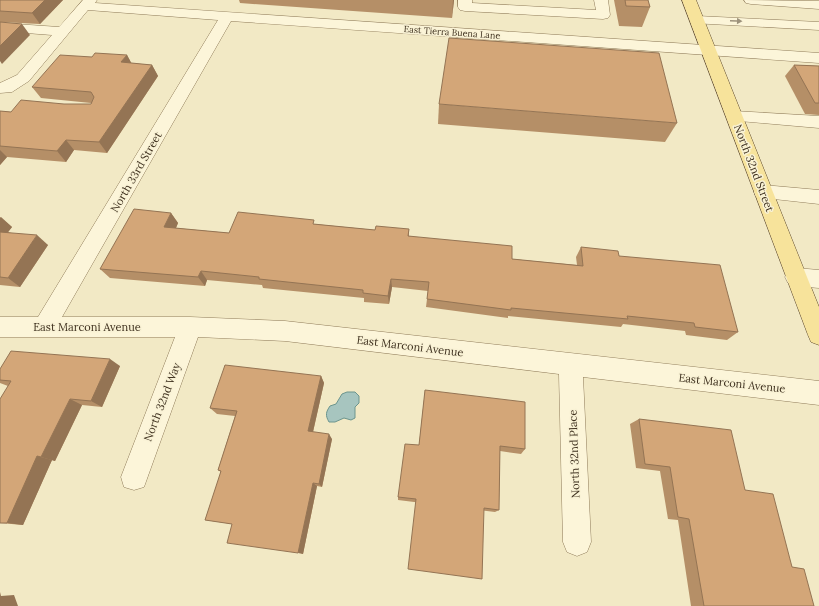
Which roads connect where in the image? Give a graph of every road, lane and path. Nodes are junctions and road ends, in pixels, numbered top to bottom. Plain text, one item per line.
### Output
1 (466, 0) edge
2 (601, 0) edge
3 (689, 0) edge
4 (751, 0) edge
5 (87, 3) edge
6 (819, 5) edge
7 (227, 16) junction
8 (697, 20) junction
9 (819, 26) edge
10 (0, 27) edge
11 (62, 32) junction
12 (709, 50) junction
13 (819, 58) edge
14 (3, 88) edge
15 (18, 100) dead end
16 (734, 116) junction
17 (819, 122) edge
18 (763, 192) junction
19 (819, 197) edge
20 (796, 277) junction
21 (819, 279) edge
22 (0, 327) edge
23 (190, 327) junction
24 (44, 328) junction
25 (819, 335) edge
26 (571, 365) junction
27 (819, 393) edge
28 (134, 477) dead end
29 (577, 542) dead end

1 - 2 street
3 - 8 main road, North 32nd Street
4 - 6 street
5 - 7 street, East Tierra Buena Lane
5 - 11 street
7 - 12 street, East Tierra Buena Lane
7 - 24 street, North 33rd Street
8 -> 9 street
8 - 12 main road, North 32nd Street
10 - 11 street
11 - 14 street
12 - 13 street, East Tierra Buena Lane
12 - 16 main road, North 32nd Street
14 - 15 street
16 - 17 street
16 - 18 main road, North 32nd Street
18 - 19 street
18 - 20 main road, North 32nd Street
20 - 21 street
20 - 25 main road, North 32nd Street
22 - 24 street, East Marconi Avenue
23 - 24 street, East Marconi Avenue
23 - 26 street, East Marconi Avenue
23 - 28 street, North 32nd Way
26 - 27 street, East Marconi Avenue
26 - 29 street, North 32nd Place

